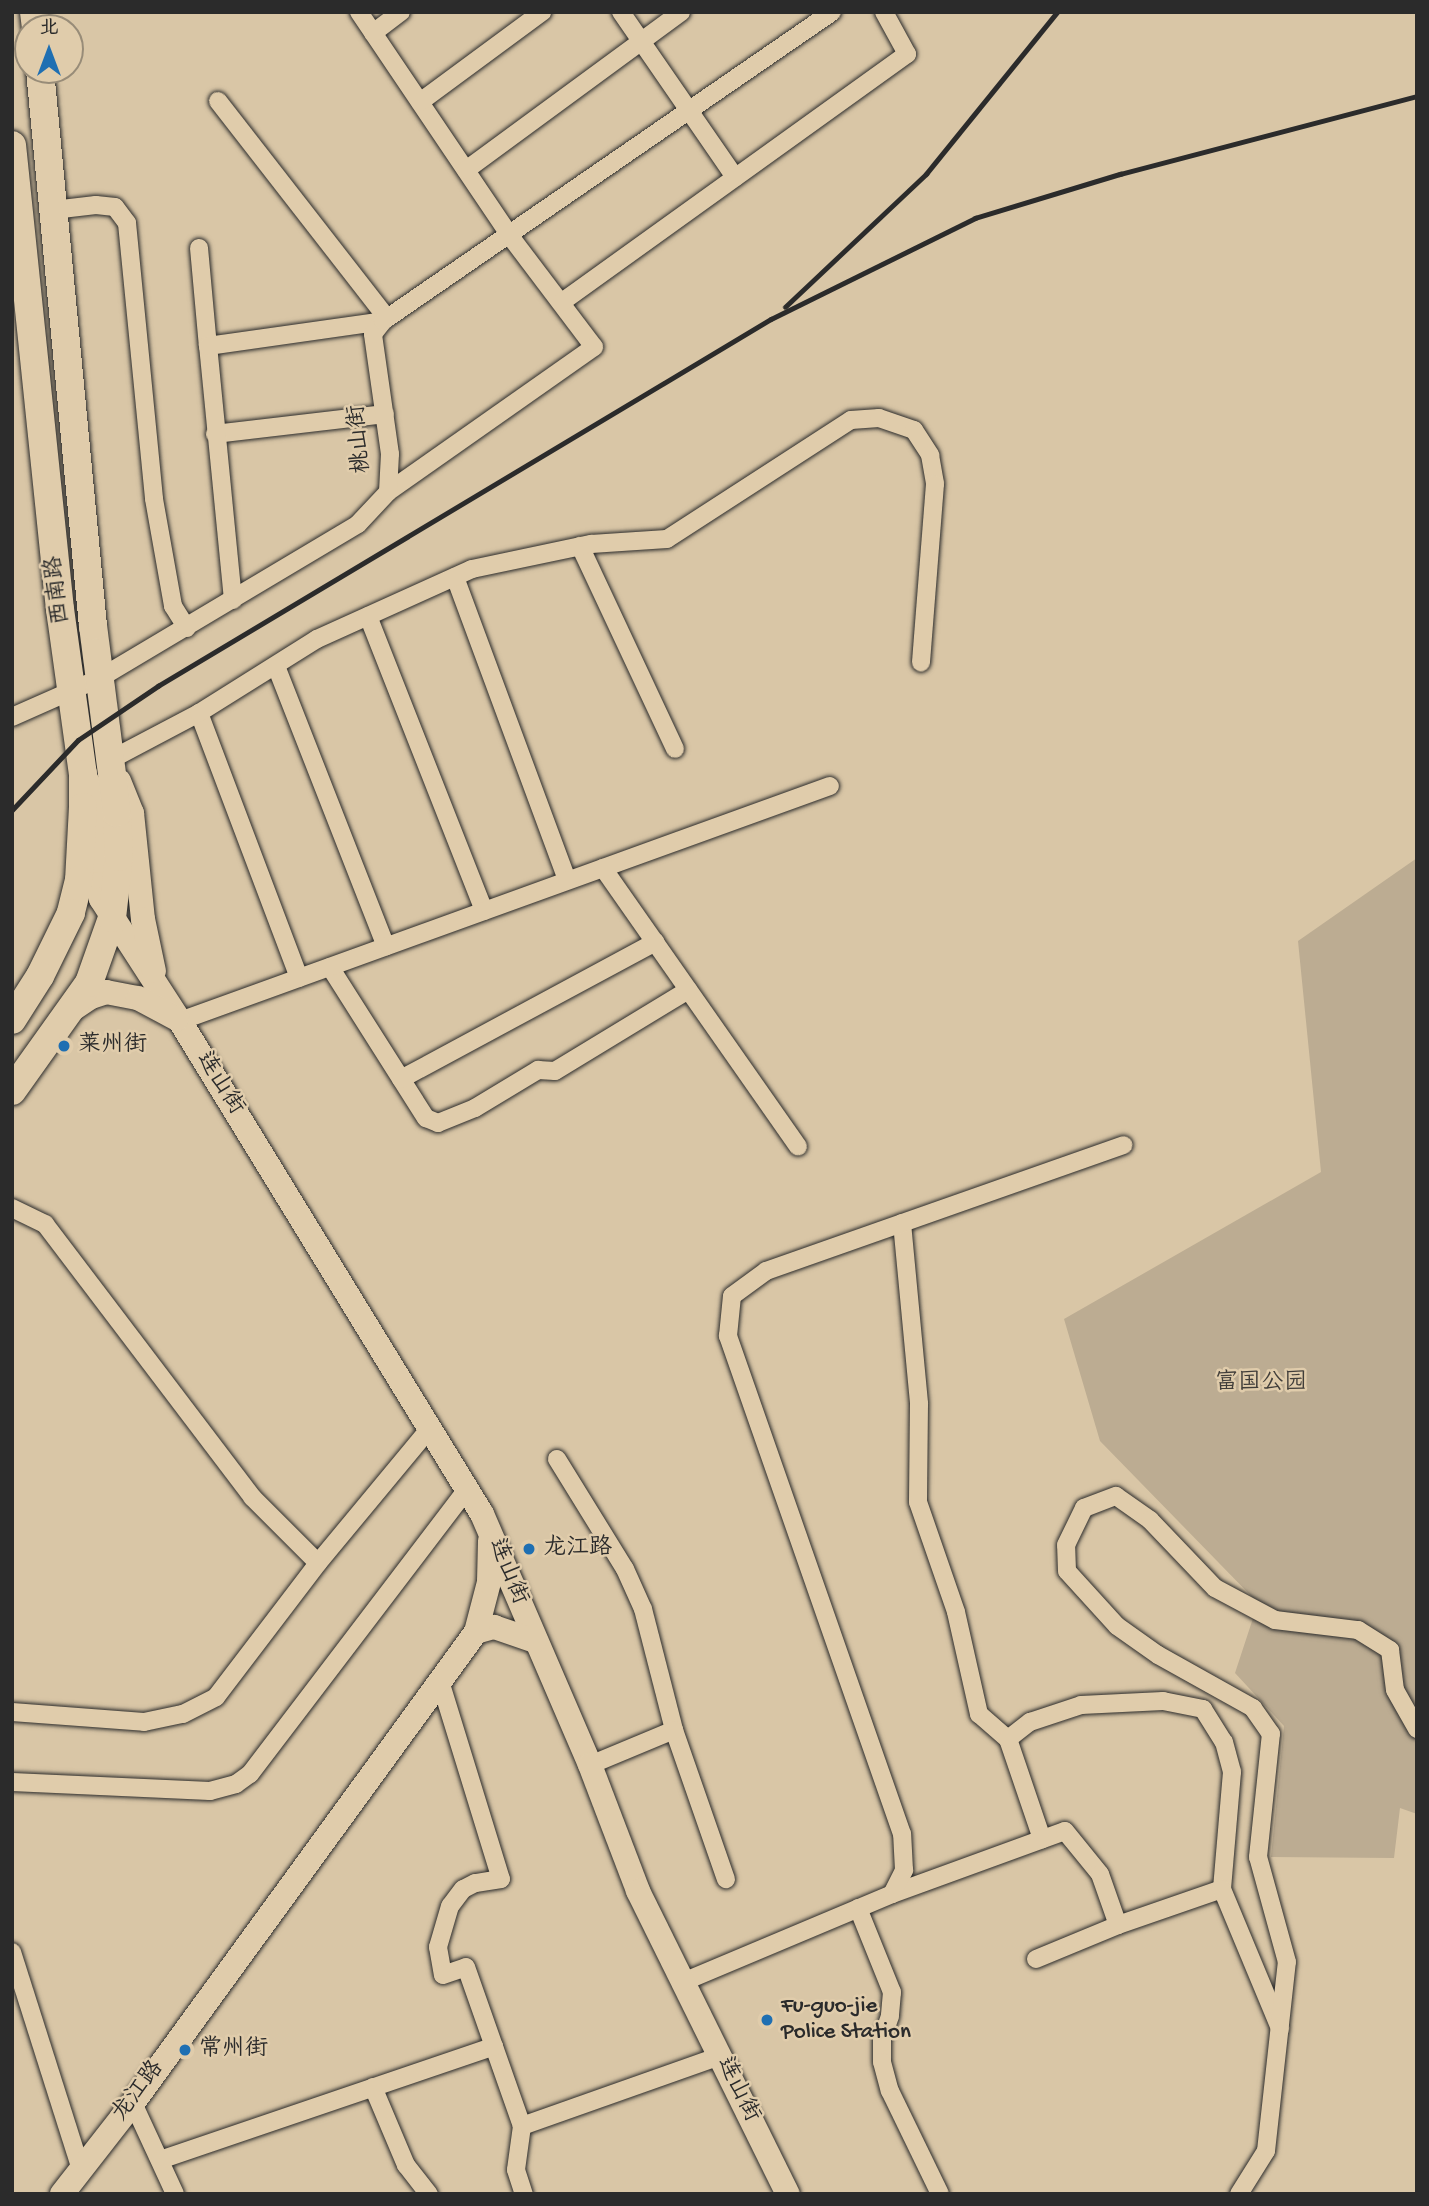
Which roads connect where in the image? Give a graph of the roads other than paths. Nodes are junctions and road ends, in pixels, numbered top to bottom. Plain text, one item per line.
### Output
1 (359, 12) edge
2 (401, 12) edge
3 (542, 12) edge
4 (621, 12) edge
5 (681, 12) edge
6 (832, 12) edge
7 (884, 12) edge
8 (373, 33) junction
9 (641, 41) junction
10 (41, 84) edge
11 (218, 101) dead end
12 (420, 102) junction
13 (690, 111) junction
14 (12, 145) edge
15 (466, 170) junction
16 (735, 177) junction
17 (53, 210) junction
18 (510, 236) junction
19 (200, 248) dead end
20 (562, 302) junction
21 (385, 320) junction
22 (208, 346) junction
23 (385, 414) junction
24 (215, 434) junction
25 (388, 492) junction
26 (580, 546) junction
27 (456, 577) junction
28 (233, 600) junction
29 (368, 616) junction
30 (187, 628) junction
31 (921, 662) dead end
32 (276, 666) junction
33 (100, 678) junction
34 (74, 692) junction
35 (199, 713) junction
36 (12, 718) edge
37 (675, 749) dead end
38 (110, 761) junction
39 (83, 774) junction
40 (831, 786) dead end
41 (603, 868) junction
42 (567, 880) junction
43 (484, 911) junction
44 (112, 918) junction
45 (655, 943) junction
46 (386, 946) junction
47 (330, 967) junction
48 (299, 978) junction
49 (157, 986) junction
50 (688, 990) junction
51 (73, 1009) junction
52 (12, 1020) edge
53 (180, 1021) junction
54 (401, 1079) junction
55 (12, 1091) edge
56 (1123, 1144) dead end
57 (798, 1147) dead end
58 (12, 1208) edge
59 (902, 1223) junction
60 (430, 1428) junction
61 (557, 1459) dead end
62 (467, 1489) junction
63 (490, 1530) junction
64 (318, 1563) junction
65 (476, 1632) junction
66 (535, 1642) junction
67 (440, 1681) junction
68 (12, 1712) edge
69 (1417, 1729) edge
70 (674, 1730) junction
71 (1008, 1739) junction
72 (590, 1765) junction
73 (12, 1782) edge
74 (1042, 1839) junction
75 (726, 1880) dead end
76 (1222, 1889) junction
77 (892, 1894) junction
78 (858, 1908) junction
79 (1118, 1925) junction
80 (12, 1952) edge
81 (1036, 1959) dead end
82 (16, 1982) edge
83 (683, 1982) junction
84 (1282, 2033) junction
85 (494, 2046) junction
86 (720, 2056) junction
87 (373, 2087) junction
88 (133, 2103) junction
89 (523, 2126) junction
90 (160, 2160) junction
91 (81, 2169) junction
92 (62, 2194) edge
93 (175, 2194) edge
94 (429, 2194) edge
95 (524, 2194) edge
96 (788, 2194) edge
97 (940, 2194) edge
98 (1239, 2194) edge

1 - 8 street
2 - 8 street
3 - 12 street
4 - 9 street
5 - 9 street
6 - 13 street
7 - 16 street
8 - 12 street
9 - 13 street
9 - 15 street
10 - 17 main road, 西南路
11 - 21 street
12 - 15 street
13 - 16 street
13 - 18 street
14 - 34 main road, 西南路
15 - 18 street
16 - 20 street
17 - 30 street
17 - 33 main road, 西南路
18 - 20 street
18 - 21 street
19 - 22 street
20 - 25 street
21 - 22 street
21 - 23 street, 桃山街
22 - 24 street
23 - 24 street
23 - 25 street, 桃山街
24 - 28 street
25 - 28 street, 桃山街
26 - 27 street
26 - 31 street
26 - 37 street
27 - 29 street
27 - 42 street
28 - 30 street, 桃山街
29 - 32 street
29 - 43 street
30 - 33 street, 桃山街
32 - 35 street
32 - 46 street
33 - 34 street, 桃山街
33 - 38 main road, 西南路
34 - 36 street, 桃山街
34 - 39 main road, 西南路
35 - 38 street
35 - 48 street
38 - 44 main road, 西南路
38 - 49 street
39 - 44 street, 连山街
39 - 52 main road, 西南路
40 - 41 street
41 - 42 street
41 - 45 street
42 - 43 street
43 - 46 street
44 - 49 street, 连山街
44 - 51 main road, 西南路
45 - 50 street
45 - 54 street
46 - 47 street
47 - 48 street
47 - 54 street
48 - 53 street
49 - 53 street, 连山街
50 - 54 street
50 - 57 street
51 - 53 street
51 - 55 main road, 西南路
53 - 60 street, 连山街
56 - 59 street
58 - 64 street
59 - 71 street
59 - 77 street
60 - 62 street, 连山街
60 - 64 street
61 - 70 street
62 - 63 street, 连山街
62 - 73 street
63 - 65 street, 龙江路
63 - 66 street, 连山街
64 - 68 street
65 - 66 street
65 - 67 street, 龙江路
66 - 72 street, 连山街
67 - 85 street
67 - 88 street, 龙江路
69 - 84 street
70 - 72 street
70 - 75 street
71 - 74 street
71 - 76 street
72 - 83 street, 连山街
74 - 77 street
74 - 79 street
76 - 79 street
76 - 84 street
77 - 78 street
78 - 83 street
78 - 97 street
79 - 81 street
80 - 82 street
82 - 91 street
83 - 86 street, 连山街
84 - 98 street
85 - 87 street
85 - 89 street
86 - 89 street
86 - 96 street, 连山街
87 - 90 street
87 - 94 street
88 - 90 street
88 - 91 street, 龙江路
89 - 95 street
90 - 93 street
91 - 92 street, 龙江路

